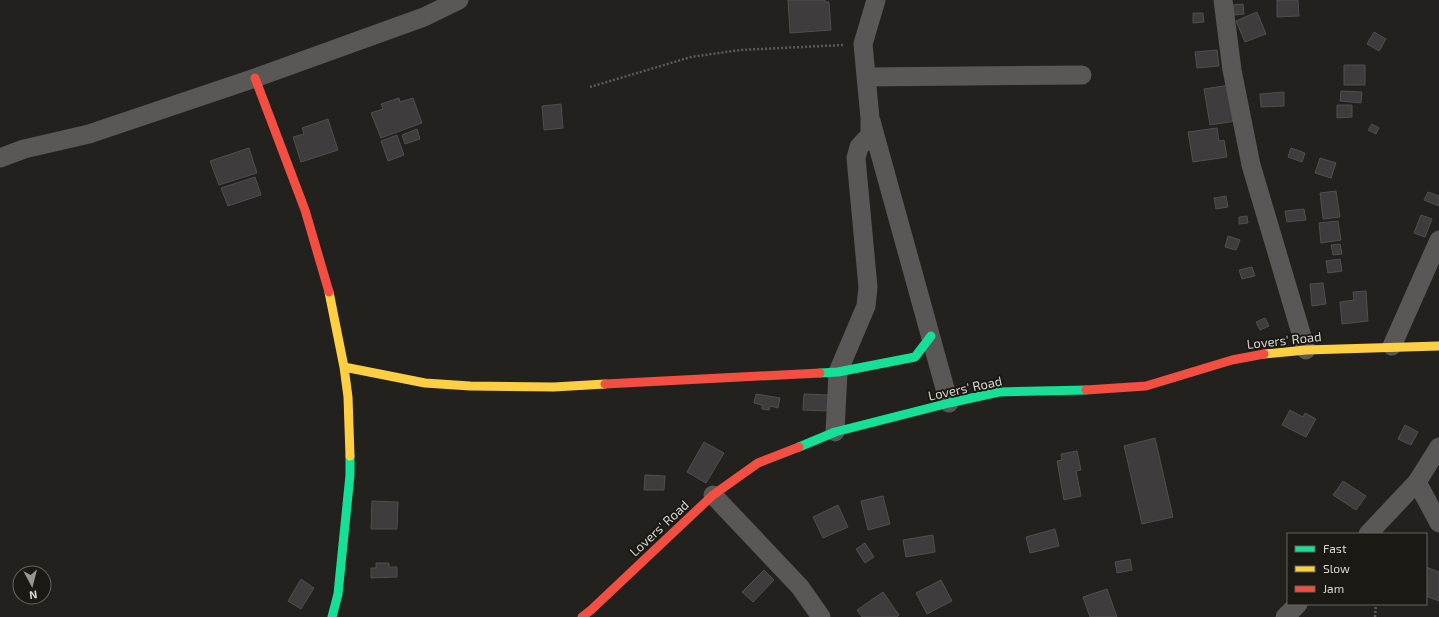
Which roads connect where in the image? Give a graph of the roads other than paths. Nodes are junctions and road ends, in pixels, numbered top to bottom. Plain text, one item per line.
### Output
1 (459, 0) edge
2 (876, 0) edge
3 (1223, 0) edge
4 (1082, 75) dead end
5 (866, 77) junction
6 (256, 78) junction
7 (870, 118) junction
8 (0, 158) edge
9 (1439, 240) edge
10 (931, 336) junction
11 (1392, 346) junction
12 (1439, 346) edge
13 (1306, 350) junction
14 (344, 367) junction
15 (838, 372) junction
16 (949, 403) junction
17 (835, 432) junction
18 (1439, 447) edge
19 (1417, 482) junction
20 (713, 495) junction
21 (1439, 524) edge
22 (1369, 533) edge
23 (1297, 605) edge
24 (332, 617) edge
25 (582, 617) edge
26 (821, 617) edge
27 (1285, 617) edge

1 - 6 street
2 - 5 street
3 - 13 street
4 - 5 street
5 - 7 street
6 - 8 street
6 - 14 street
7 - 10 street
7 - 15 street
9 - 11 street
10 - 15 street
10 - 16 street
11 - 12 street, Lovers' Road
11 - 13 street, Lovers' Road
13 - 16 street, Lovers' Road
14 - 15 street
14 - 24 street
15 - 17 street
16 - 17 street, Lovers' Road
17 - 20 street, Lovers' Road
18 - 19 street
19 - 21 street
19 - 22 street
20 - 25 street, Lovers' Road
20 - 26 street
23 - 27 street

